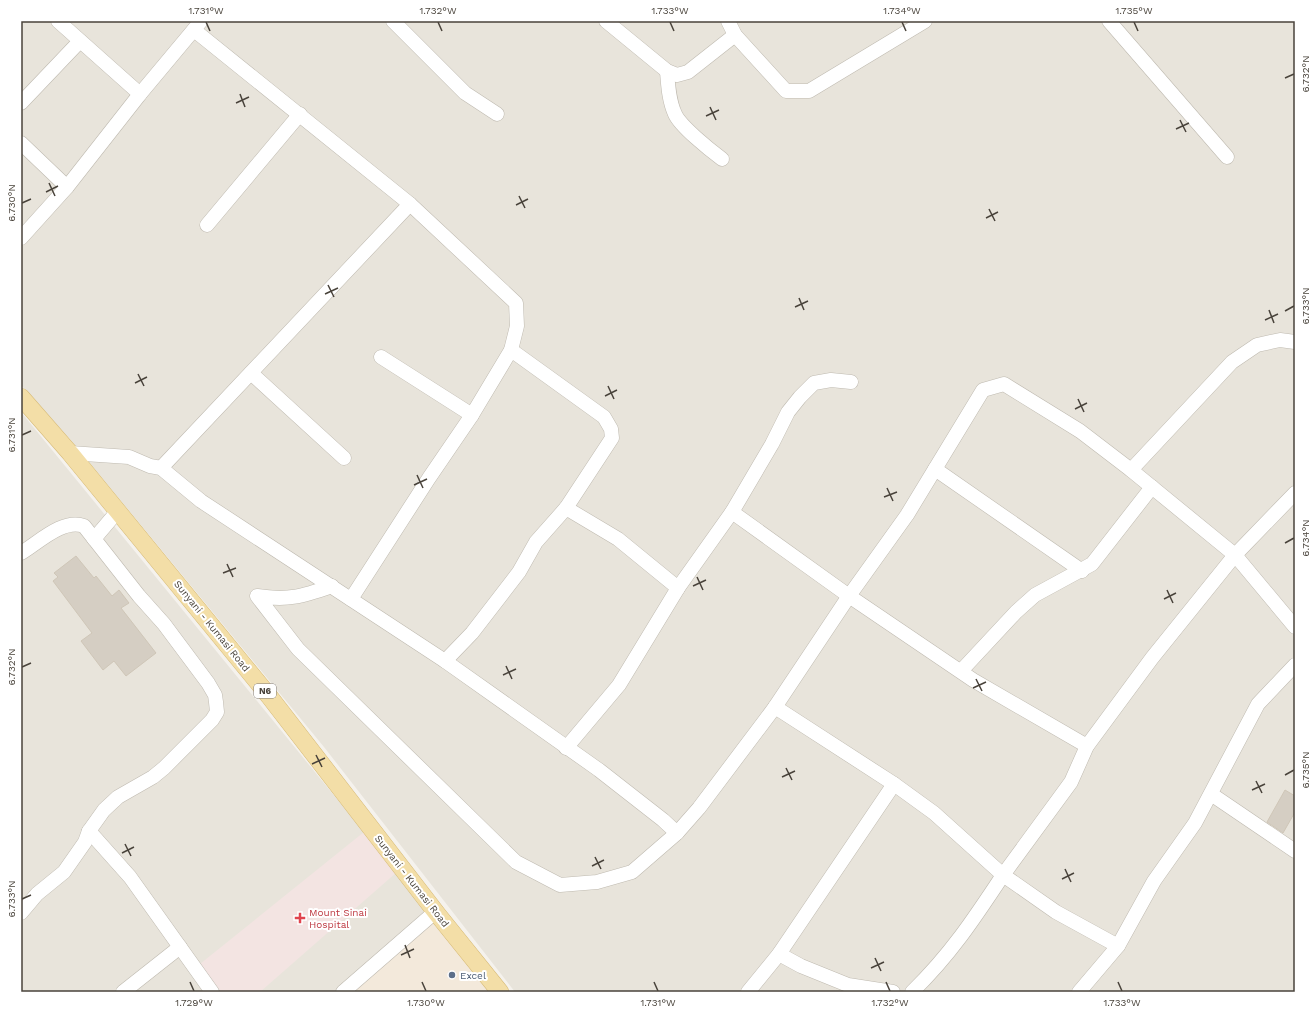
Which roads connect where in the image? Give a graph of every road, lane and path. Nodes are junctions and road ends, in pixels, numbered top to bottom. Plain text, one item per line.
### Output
1 (58, 21) edge
2 (393, 21) edge
3 (606, 21) edge
4 (728, 21) edge
5 (925, 21) edge
6 (1109, 21) edge
7 (197, 26) edge
8 (735, 35) junction
9 (80, 41) junction
10 (667, 71) junction
11 (140, 94) junction
12 (21, 104) edge
13 (300, 114) junction
14 (497, 114) dead end
15 (21, 143) edge
16 (1227, 157) dead end
17 (722, 159) dead end
18 (67, 187) junction
19 (410, 204) junction
20 (207, 224) dead end
21 (21, 238) edge
22 (1295, 342) edge
23 (511, 350) junction
24 (381, 357) dead end
25 (251, 373) junction
26 (852, 382) dead end
27 (21, 397) edge
28 (472, 415) junction
29 (70, 453) junction
30 (344, 458) dead end
31 (161, 468) junction
32 (935, 470) junction
33 (1131, 470) junction
34 (1152, 487) junction
35 (1295, 494) edge
36 (566, 508) junction
37 (117, 512) junction
38 (732, 512) junction
39 (94, 539) junction
40 (21, 553) edge
41 (1235, 555) junction
42 (1082, 571) junction
43 (332, 586) junction
44 (678, 588) junction
45 (849, 596) junction
46 (352, 599) junction
47 (1295, 627) edge
48 (445, 662) junction
49 (1295, 665) edge
50 (961, 671) junction
51 (774, 707) junction
52 (1087, 746) junction
53 (566, 748) junction
54 (894, 784) junction
55 (1211, 794) junction
56 (89, 831) junction
57 (677, 833) junction
58 (1295, 851) edge
59 (1003, 875) junction
60 (435, 912) junction
61 (21, 913) edge
62 (1118, 946) junction
63 (180, 947) junction
64 (779, 954) junction
65 (123, 992) edge
66 (212, 992) edge
67 (342, 992) edge
68 (500, 992) edge
69 (748, 992) edge
70 (893, 992) edge
71 (912, 992) edge
72 (1079, 992) edge

1 - 9 street
2 - 14 street
3 - 10 street
4 - 8 street
5 - 8 street
6 - 16 street
7 - 11 street
7 - 13 street
8 - 10 street
9 - 11 street
9 - 12 street
10 - 17 street
11 - 18 street
13 - 19 street
13 - 20 street
15 - 18 street
18 - 21 street
19 - 23 street
19 - 25 street
22 - 33 street
23 - 28 street
23 - 36 street
24 - 28 street
25 - 30 street
25 - 31 street
26 - 38 street
27 - 29 main road, Sunyani - Kumasi Road / N6
28 - 46 street
29 - 31 street
29 - 37 main road, Sunyani - Kumasi Road / N6
31 - 43 street
32 - 33 street
32 - 42 street
32 - 45 street
33 - 34 street
34 - 41 street
34 - 42 street
35 - 41 street
36 - 44 street
36 - 48 street
37 - 39 street
37 - 60 main road, Sunyani - Kumasi Road / N6
38 - 44 street
38 - 45 street
39 - 40 street
39 - 56 street
41 - 47 street
41 - 52 street
42 - 50 street
43 - 46 street
43 - 57 street
44 - 53 street
45 - 50 street
45 - 51 street
46 - 48 street
48 - 53 street
49 - 55 street
50 - 52 street
51 - 54 street
51 - 57 street
52 - 59 street
53 - 57 street
54 - 59 street
54 - 64 street
55 - 58 street
55 - 62 street
56 - 61 street
56 - 63 street
59 - 62 street
59 - 71 street
60 - 67 street
60 - 68 main road, Sunyani - Kumasi Road / N6
62 - 72 street
63 - 65 street
63 - 66 street
64 - 69 street
64 - 70 street

